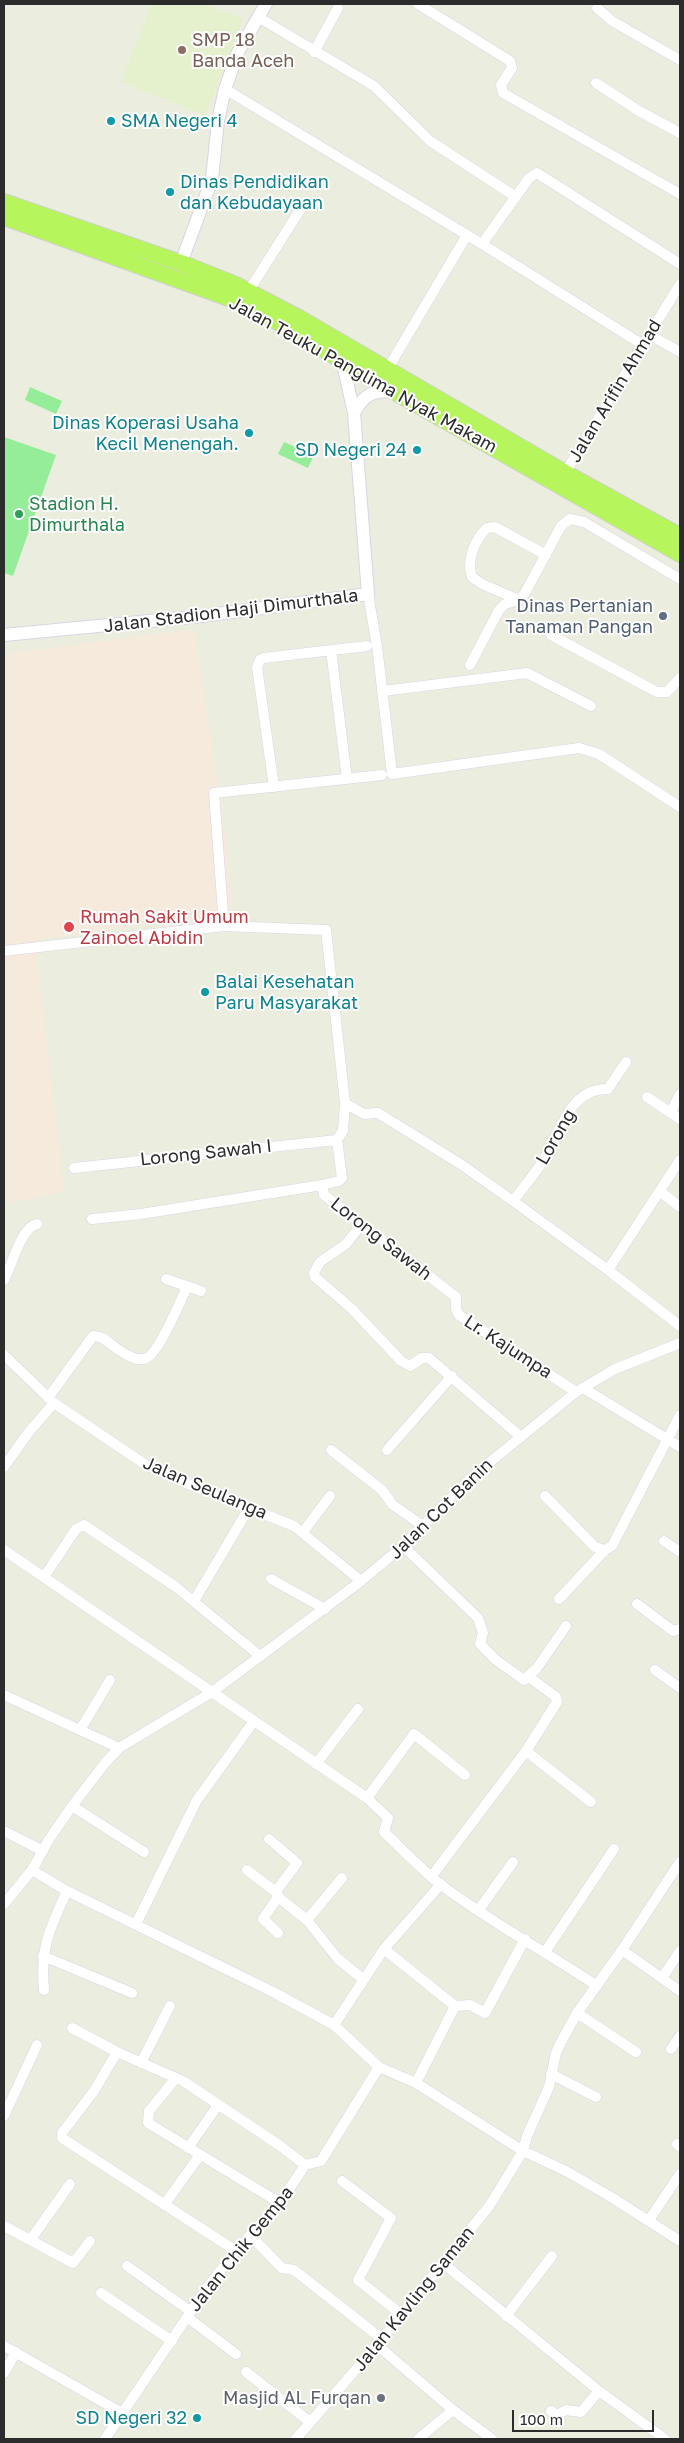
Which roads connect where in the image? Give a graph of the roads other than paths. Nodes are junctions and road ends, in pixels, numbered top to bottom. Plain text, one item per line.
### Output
1 (266, 4) edge
2 (418, 4) edge
3 (338, 8) dead end
4 (597, 8) dead end
5 (258, 17) junction
6 (314, 52) junction
7 (679, 55) edge
8 (596, 83) dead end
9 (225, 89) junction
10 (680, 133) edge
11 (680, 194) edge
12 (516, 197) junction
13 (4, 202) edge
14 (305, 202) dead end
15 (4, 218) edge
16 (467, 236) junction
17 (482, 244) junction
18 (181, 263) junction
19 (680, 264) edge
20 (680, 284) edge
21 (248, 292) junction
22 (650, 335) junction
23 (643, 345) junction
24 (680, 352) edge
25 (342, 360) junction
26 (387, 370) junction
27 (393, 391) junction
28 (354, 413) junction
29 (565, 473) junction
30 (680, 536) edge
31 (680, 554) edge
32 (546, 555) junction
33 (680, 579) edge
34 (368, 594) junction
35 (519, 600) junction
36 (4, 635) edge
37 (551, 635) dead end
38 (367, 646) dead end
39 (331, 650) junction
40 (470, 665) dead end
41 (680, 678) edge
42 (383, 691) junction
43 (591, 706) dead end
44 (382, 775) dead end
45 (347, 779) junction
46 (274, 787) junction
47 (680, 807) edge
48 (224, 926) junction
49 (4, 951) edge
50 (626, 1062) dead end
51 (680, 1094) edge
52 (647, 1097) dead end
53 (345, 1103) junction
54 (671, 1112) junction
55 (680, 1118) edge
56 (337, 1140) junction
57 (680, 1160) edge
58 (74, 1168) dead end
59 (322, 1185) junction
60 (661, 1192) junction
61 (513, 1201) junction
62 (680, 1207) edge
63 (92, 1219) dead end
64 (37, 1224) dead end
65 (362, 1224) junction
66 (608, 1270) junction
67 (166, 1279) dead end
68 (4, 1280) edge
69 (187, 1287) junction
70 (202, 1291) dead end
71 (453, 1294) joint
72 (680, 1326) edge
73 (680, 1344) edge
74 (4, 1355) edge
75 (452, 1376) junction
76 (580, 1390) junction
77 (51, 1400) junction
78 (680, 1416) edge
79 (521, 1437) junction
80 (668, 1439) junction
81 (680, 1447) edge
82 (331, 1450) dead end
83 (387, 1450) dead end
84 (4, 1467) edge
85 (330, 1496) dead end
86 (545, 1496) dead end
87 (249, 1508) junction
88 (423, 1526) junction
89 (303, 1532) junction
90 (664, 1541) dead end
91 (403, 1546) junction
92 (4, 1550) edge
93 (605, 1550) junction
94 (680, 1552) edge
95 (44, 1577) junction
96 (271, 1578) dead end
97 (361, 1581) junction
98 (559, 1600) dead end
99 (194, 1601) junction
100 (637, 1604) dead end
101 (325, 1609) junction
102 (566, 1626) dead end
103 (680, 1629) edge
104 (260, 1656) junction
105 (655, 1670) dead end
106 (529, 1677) junction
107 (110, 1680) dead end
108 (680, 1688) edge
109 (212, 1692) junction
110 (4, 1695) edge
111 (358, 1710) dead end
112 (254, 1721) junction
113 (80, 1730) junction
114 (119, 1748) junction
115 (526, 1751) junction
116 (316, 1764) junction
117 (465, 1775) dead end
118 (367, 1798) junction
119 (591, 1802) dead end
120 (72, 1806) junction
121 (4, 1831) edge
122 (269, 1839) dead end
123 (614, 1849) dead end
124 (43, 1851) junction
125 (144, 1852) dead end
126 (513, 1862) dead end
127 (679, 1866) edge
128 (32, 1870) junction
129 (247, 1870) dead end
130 (431, 1877) junction
131 (342, 1878) dead end
132 (441, 1884) junction
133 (67, 1891) junction
134 (277, 1895) junction
135 (4, 1904) edge
136 (478, 1911) junction
137 (307, 1920) junction
138 (136, 1924) junction
139 (278, 1933) dead end
140 (526, 1939) junction
141 (384, 1949) junction
142 (622, 1950) junction
143 (680, 1951) edge
144 (545, 1952) junction
145 (42, 1956) junction
146 (662, 1978) junction
147 (363, 1980) junction
148 (597, 1986) junction
149 (44, 1990) dead end
150 (680, 1991) edge
151 (132, 1993) dead end
152 (170, 2006) dead end
153 (455, 2006) junction
154 (577, 2013) junction
155 (334, 2025) junction
156 (72, 2028) dead end
157 (680, 2036) edge
158 (37, 2045) dead end
159 (671, 2049) dead end
160 (117, 2052) junction
161 (636, 2052) dead end
162 (142, 2062) junction
163 (379, 2067) junction
164 (552, 2074) junction
165 (176, 2078) junction
166 (416, 2083) junction
167 (596, 2098) dead end
168 (218, 2105) junction
169 (4, 2116) edge
170 (188, 2148) junction
171 (523, 2152) junction
172 (200, 2155) junction
173 (305, 2165) junction
174 (680, 2174) edge
175 (342, 2180) dead end
176 (70, 2184) dead end
177 (280, 2203) junction
178 (164, 2205) junction
179 (649, 2220) junction
180 (4, 2226) edge
181 (251, 2236) junction
182 (31, 2239) junction
183 (90, 2241) dead end
184 (680, 2241) edge
185 (236, 2251) junction
186 (552, 2256) dead end
187 (444, 2264) junction
188 (127, 2266) dead end
189 (101, 2293) dead end
190 (189, 2314) junction
191 (402, 2315) junction
192 (506, 2316) junction
193 (172, 2340) junction
194 (380, 2342) junction
195 (4, 2346) edge
196 (16, 2352) junction
197 (236, 2354) dead end
198 (246, 2372) dead end
199 (4, 2373) edge
200 (599, 2391) junction
201 (453, 2410) junction
202 (551, 2411) dead end
203 (124, 2414) junction
204 (310, 2422) junction
205 (105, 2439) edge
206 (296, 2439) edge
207 (418, 2439) edge
208 (492, 2439) edge
209 (665, 2439) edge

1 - 5 street
2 - 11 street
3 - 6 street
4 - 7 street
5 - 6 street
5 - 9 street
6 - 12 street
8 - 10 street
9 - 16 street
9 - 18 street
12 - 17 street
12 - 19 street
13 - 18 main road, Jalan Teuku Panglima Nyak Makam
14 - 21 street
15 - 25 main road, Jalan Teuku Panglima Nyak Makam
16 - 17 street
16 - 26 street
17 - 23 street
18 - 21 main road, Jalan Teuku Panglima Nyak Makam
20 - 22 street, Jalan Arifin Ahmad
21 - 26 main road, Jalan Teuku Panglima Nyak Makam
22 - 23 street, Jalan Arifin Ahmad
22 - 24 street
23 - 29 street, Jalan Arifin Ahmad
25 - 27 main road, Jalan Teuku Panglima Nyak Makam
25 - 28 street, Jalan Stadion Haji Dimurthala
26 - 29 main road, Jalan Teuku Panglima Nyak Makam
27 - 28 street
27 - 31 main road, Jalan Teuku Panglima Nyak Makam
28 - 34 street, Jalan Stadion Haji Dimurthala
29 - 30 main road, Jalan Teuku Panglima Nyak Makam
32 - 33 street
32 - 35 street
32 - 35 street
34 - 36 street, Jalan Stadion Haji Dimurthala
34 - 42 street
35 - 40 street
37 - 41 street
38 - 39 street
39 - 45 street
39 - 46 street
42 - 43 street
42 - 47 street
44 - 45 street
45 - 46 street
46 - 48 street
48 - 49 street
48 - 53 street, Lorong Sawah
50 - 61 street, Lorong
51 - 54 street
52 - 54 street
53 - 56 street, Lorong Sawah
53 - 61 street
54 - 55 street
56 - 58 street, Lorong Sawah I
56 - 59 street, Lorong Sawah
57 - 60 street
59 - 63 street
59 - 65 street, Lorong Sawah
60 - 62 street
60 - 66 street
61 - 66 street
64 - 68 street
65 - 71 street, Lorong Sawah
65 - 75 street
66 - 72 street
67 - 69 street
69 - 70 street
69 - 77 street
71 - 76 street, Lr. Kajumpa
73 - 76 street, Jalan Cot Banin
74 - 77 street, Jalan Seulanga
75 - 79 street
75 - 83 street
76 - 79 street, Jalan Cot Banin
76 - 80 street, Lr. Kajumpa
77 - 84 street
77 - 87 street, Jalan Seulanga
78 - 80 street
79 - 88 street, Jalan Cot Banin
80 - 81 street, Lr. Kajumpa
80 - 93 street
82 - 88 street
85 - 89 street
86 - 93 street
87 - 89 street, Jalan Seulanga
87 - 99 street
88 - 91 street, Jalan Cot Banin
89 - 97 street, Jalan Seulanga
90 - 94 street
91 - 97 street, Jalan Cot Banin
91 - 106 street
92 - 95 street
93 - 98 street
95 - 99 street
95 - 109 street
96 - 101 street
97 - 101 street, Jalan Cot Banin
99 - 104 street
100 - 103 street
101 - 104 street, Jalan Cot Banin
102 - 106 street
104 - 109 street, Jalan Cot Banin
105 - 108 street
106 - 115 street
107 - 113 street
109 - 112 street
109 - 114 street, Jalan Cot Banin
110 - 113 street
111 - 116 street
112 - 116 street
112 - 138 street
113 - 114 street
114 - 120 street, Jalan Cot Banin
115 - 119 street
115 - 130 street
116 - 118 street
117 - 118 street
118 - 130 street
120 - 124 street, Jalan Cot Banin
120 - 125 street
121 - 124 street
122 - 134 street
123 - 144 street
124 - 128 street, Jalan Cot Banin
126 - 136 street
127 - 142 street, Jalan Kavling Saman
128 - 133 street
128 - 135 street, Jalan Cot Banin
129 - 134 street
130 - 132 street
131 - 137 street
132 - 136 street
132 - 141 street
133 - 138 street
133 - 145 street
134 - 137 street
134 - 139 street
136 - 140 street
137 - 147 street
138 - 155 street
140 - 144 street
140 - 153 street
141 - 147 street
141 - 153 street
142 - 146 street
142 - 148 street, Jalan Kavling Saman
143 - 146 street
144 - 148 street
145 - 149 street
145 - 151 street
146 - 150 street
147 - 155 street
148 - 154 street, Jalan Kavling Saman
152 - 162 street
153 - 166 street
154 - 161 street
154 - 164 street, Jalan Kavling Saman
155 - 163 street
156 - 160 street
157 - 159 street
158 - 169 street
160 - 162 street
160 - 178 street
162 - 165 street
163 - 166 street
163 - 173 street, Jalan Chik Gempa
164 - 167 street
164 - 171 street, Jalan Kavling Saman
165 - 168 street
165 - 170 street
166 - 171 street
168 - 170 street
168 - 173 street
170 - 172 street
171 - 179 street
171 - 187 street, Jalan Kavling Saman
172 - 177 street
172 - 178 street
173 - 177 street, Jalan Chik Gempa
174 - 179 street
175 - 191 street
176 - 182 street
177 - 181 street, Jalan Chik Gempa
178 - 185 street
179 - 184 street
180 - 182 street
181 - 185 street, Jalan Chik Gempa
181 - 194 street
182 - 183 street
185 - 190 street, Jalan Chik Gempa
186 - 192 street
187 - 191 street, Jalan Kavling Saman
187 - 192 street
188 - 190 street
189 - 193 street
190 - 193 street, Jalan Chik Gempa
190 - 197 street
191 - 194 street, Jalan Kavling Saman
192 - 200 street
193 - 203 street, Jalan Chik Gempa
194 - 201 street
194 - 204 street, Jalan Kavling Saman
195 - 196 street
196 - 199 street
196 - 203 street
198 - 204 street
200 - 202 street
200 - 209 street
201 - 207 street
201 - 208 street
203 - 205 street, Jalan Chik Gempa
204 - 206 street, Jalan Kavling Saman

